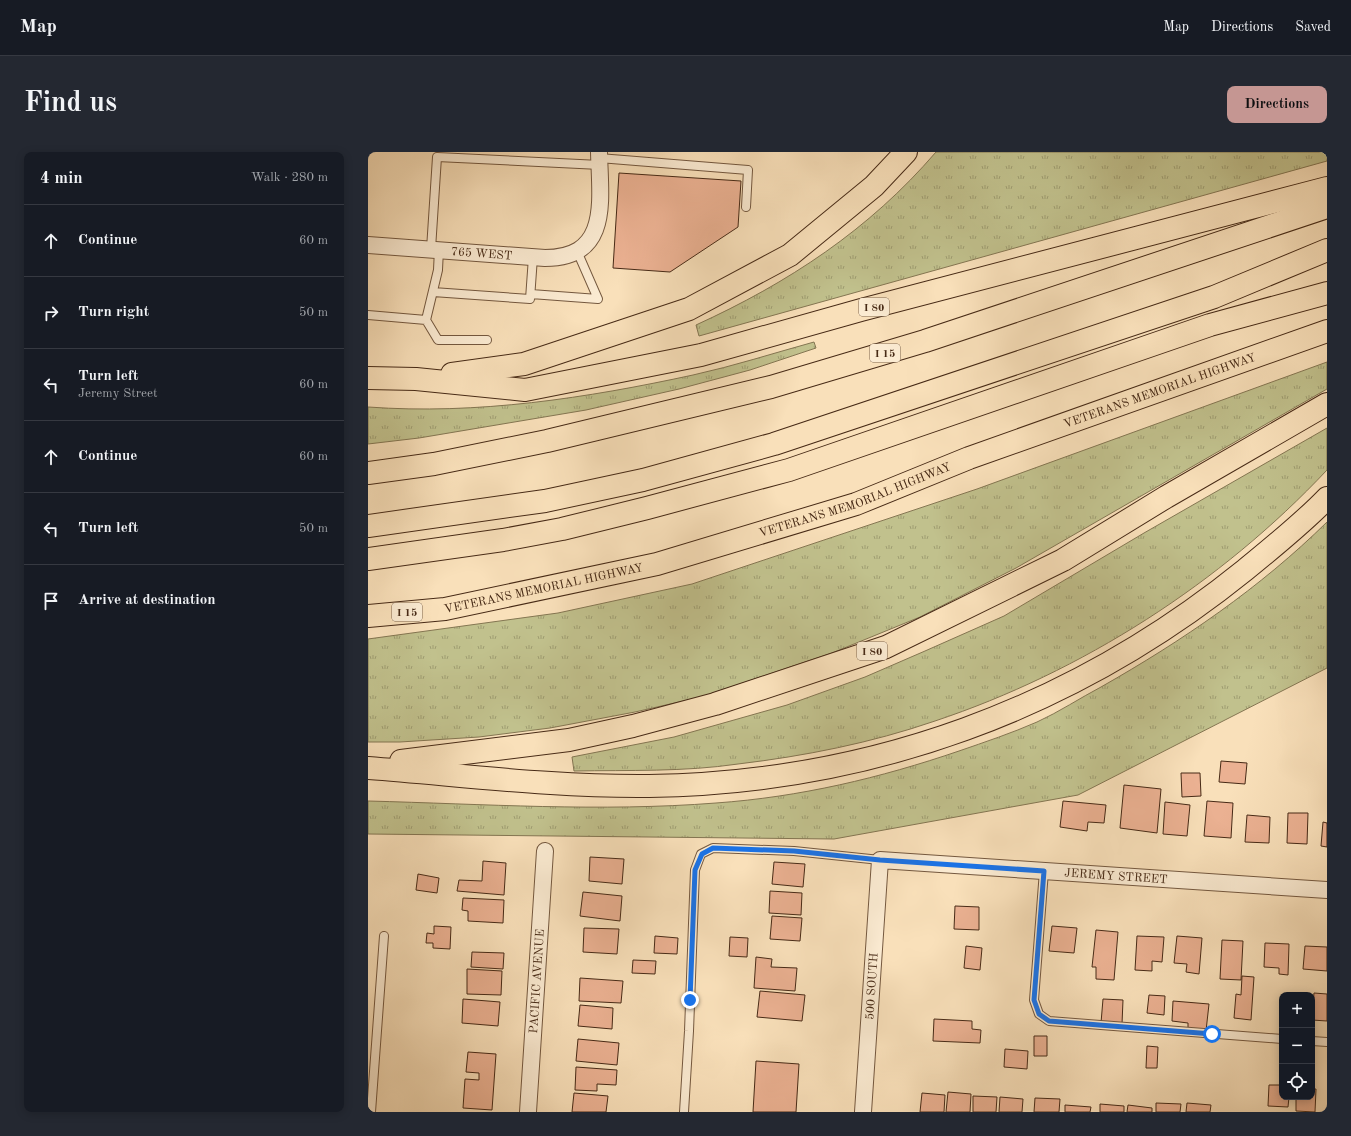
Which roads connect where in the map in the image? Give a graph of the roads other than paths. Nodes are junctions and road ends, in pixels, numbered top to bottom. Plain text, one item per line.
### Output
1 (906, 152) edge
2 (599, 158) edge
3 (1327, 188) edge
4 (746, 207) dead end
5 (1327, 207) edge
6 (370, 245) edge
7 (582, 248) junction
8 (435, 249) junction
9 (1327, 250) edge
10 (533, 257) junction
11 (433, 292) junction
12 (1327, 293) edge
13 (531, 294) junction
14 (368, 315) edge
15 (426, 320) junction
16 (1327, 331) edge
17 (487, 340) dead end
18 (368, 378) edge
19 (416, 379) junction
20 (1327, 404) edge
21 (368, 473) edge
22 (1327, 498) edge
23 (368, 526) edge
24 (368, 559) edge
25 (368, 616) edge
26 (368, 766) edge
27 (545, 851) dead end
28 (880, 860) junction
29 (1044, 871) junction
30 (1327, 890) edge
31 (384, 936) dead end
32 (1279, 1039) edge
33 (1315, 1041) edge
34 (1327, 1042) edge
35 (370, 1089) edge
36 (371, 1112) edge
37 (528, 1112) edge
38 (684, 1112) edge
39 (863, 1112) edge

1 - 19 highway
2 - 4 lane
2 - 7 street
2 - 8 lane
3 - 19 highway, I 80
5 - 21 highway, I 15
6 - 8 street, 765 WEST
7 - 10 street, 765 WEST
7 - 13 lane
8 - 10 street, 765 WEST
8 - 11 lane
9 - 23 highway
10 - 13 lane
11 - 13 lane
11 - 15 lane
12 - 24 highway
14 - 15 lane
15 - 17 lane
16 - 25 highway, VETERANS MEMORIAL HIGHWAY / I 15
18 - 19 highway, I 80
20 - 26 highway, I 80
22 - 26 highway
27 - 37 street, PACIFIC AVENUE
28 - 29 street, JEREMY STREET
28 - 38 lane
28 - 39 street, 500 SOUTH
29 - 30 street, JEREMY STREET
29 - 32 lane
31 - 35 lane
33 - 34 lane
35 - 36 lane

